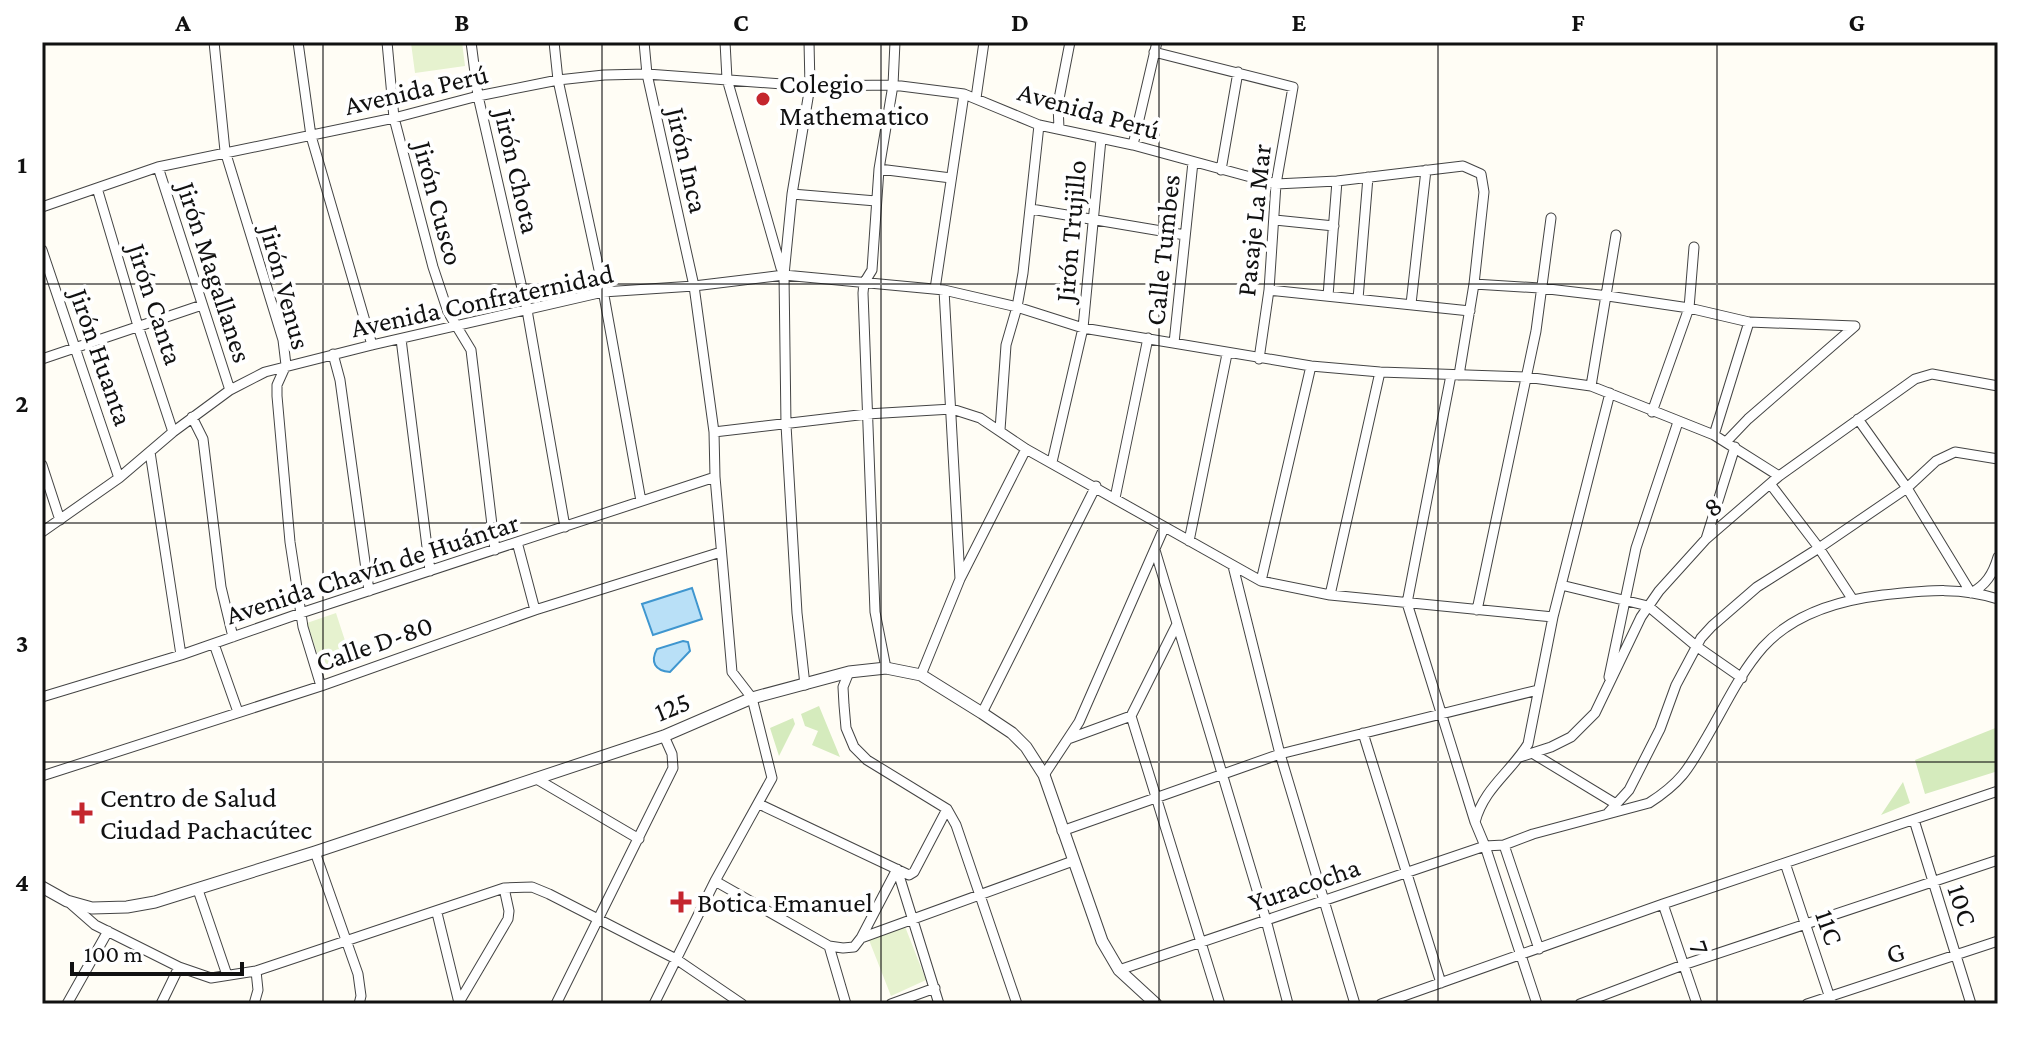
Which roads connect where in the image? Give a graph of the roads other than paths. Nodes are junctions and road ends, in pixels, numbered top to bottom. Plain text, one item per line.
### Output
1 (214, 42) edge
2 (298, 42) edge
3 (387, 42) edge
4 (471, 42) edge
5 (554, 42) edge
6 (644, 42) edge
7 (725, 42) edge
8 (809, 42) edge
9 (895, 42) edge
10 (984, 42) edge
11 (1070, 42) edge
12 (1156, 47) edge
13 (1238, 72) junction
14 (647, 74) junction
15 (727, 79) junction
16 (558, 80) junction
17 (893, 85) junction
18 (810, 86) junction
19 (964, 94) junction
20 (478, 96) junction
21 (976, 98) junction
22 (394, 118) junction
23 (1039, 125) junction
24 (1059, 129) junction
25 (311, 136) junction
26 (1101, 139) junction
27 (1133, 145) junction
28 (225, 151) junction
29 (1193, 162) junction
30 (158, 167) junction
31 (879, 169) junction
32 (1221, 170) junction
33 (1426, 170) junction
34 (1368, 177) junction
35 (951, 178) junction
36 (1337, 181) junction
37 (1276, 184) junction
38 (97, 188) junction
39 (792, 194) junction
40 (876, 201) junction
41 (42, 207) edge
42 (1031, 209) junction
43 (1551, 218) dead end
44 (1093, 220) junction
45 (1275, 220) junction
46 (1334, 226) junction
47 (1185, 235) junction
48 (1616, 235) dead end
49 (1694, 247) dead end
50 (42, 250) edge
51 (784, 275) junction
52 (864, 283) junction
53 (1474, 284) junction
54 (694, 286) junction
55 (1540, 288) junction
56 (940, 290) junction
57 (1269, 290) junction
58 (603, 292) junction
59 (1328, 296) junction
60 (1608, 296) junction
61 (1358, 299) junction
62 (1411, 304) junction
63 (202, 305) junction
64 (1017, 307) junction
65 (1689, 308) junction
66 (527, 310) junction
67 (1470, 311) junction
68 (1749, 322) junction
69 (138, 326) junction
70 (456, 326) junction
71 (1083, 328) junction
72 (1148, 338) junction
73 (401, 339) junction
74 (1174, 343) junction
75 (372, 345) junction
76 (76, 347) junction
77 (333, 354) junction
78 (1227, 354) junction
79 (42, 359) edge
80 (1259, 359) junction
81 (286, 365) junction
82 (1311, 366) junction
83 (1380, 372) junction
84 (1455, 375) junction
85 (1526, 377) junction
86 (1591, 386) junction
87 (1998, 386) edge
88 (230, 390) junction
89 (1610, 393) junction
90 (952, 409) junction
91 (1652, 412) junction
92 (867, 414) junction
93 (192, 417) junction
94 (1858, 419) junction
95 (1678, 422) junction
96 (786, 425) junction
97 (1000, 430) junction
98 (173, 432) junction
99 (714, 432) junction
100 (1714, 435) junction
101 (1731, 444) junction
102 (1026, 449) junction
103 (150, 452) junction
104 (1998, 459) edge
105 (1052, 462) junction
106 (42, 465) edge
107 (1779, 476) junction
108 (715, 477) junction
109 (119, 478) junction
110 (1771, 485) junction
111 (1096, 486) junction
112 (1907, 488) junction
113 (1115, 498) junction
114 (641, 501) junction
115 (60, 520) junction
116 (565, 527) junction
117 (1164, 528) junction
118 (42, 532) edge
119 (1706, 539) junction
120 (1189, 541) junction
121 (517, 542) junction
122 (1819, 548) junction
123 (495, 550) junction
124 (1155, 550) junction
125 (721, 552) junction
126 (1998, 557) edge
127 (1233, 566) junction
128 (430, 571) junction
129 (960, 579) junction
130 (1261, 581) junction
131 (1561, 585) junction
132 (369, 591) junction
133 (1971, 593) junction
134 (1330, 595) junction
135 (1998, 599) edge
136 (1853, 600) junction
137 (1627, 602) junction
138 (1407, 603) junction
139 (1648, 606) junction
140 (535, 610) junction
141 (1477, 610) junction
142 (301, 613) junction
143 (1553, 617) junction
144 (1177, 624) junction
145 (233, 637) junction
146 (214, 644) junction
147 (1696, 646) junction
148 (181, 655) junction
149 (886, 668) junction
150 (849, 672) junction
151 (921, 675) junction
152 (1742, 678) junction
153 (805, 685) junction
154 (321, 686) junction
155 (1538, 690) junction
156 (42, 697) edge
157 (752, 698) junction
158 (1604, 698) junction
159 (238, 712) junction
160 (982, 713) junction
161 (1441, 714) junction
162 (1131, 716) junction
163 (1363, 733) junction
164 (664, 736) junction
165 (1068, 739) junction
166 (1532, 753) junction
167 (1280, 754) junction
168 (1520, 757) junction
169 (1044, 775) junction
170 (1221, 775) junction
171 (42, 776) edge
172 (534, 777) junction
173 (1998, 791) edge
174 (1155, 798) junction
175 (759, 804) junction
176 (1616, 804) junction
177 (947, 809) junction
178 (1606, 815) junction
179 (1914, 820) junction
180 (1475, 822) junction
181 (1062, 831) junction
182 (639, 839) junction
183 (1504, 845) junction
184 (1485, 846) junction
185 (315, 852) junction
186 (1998, 860) edge
187 (1073, 861) junction
188 (1785, 863) junction
189 (897, 869) junction
190 (1406, 872) junction
191 (715, 881) junction
192 (1933, 882) junction
193 (42, 887) edge
194 (504, 888) junction
195 (198, 890) junction
196 (980, 895) junction
197 (1324, 900) junction
198 (67, 901) junction
199 (1663, 904) junction
200 (437, 913) junction
201 (599, 919) junction
202 (913, 919) junction
203 (1266, 920) junction
204 (1806, 925) junction
205 (108, 931) junction
206 (861, 938) junction
207 (345, 940) junction
208 (1998, 941) edge
209 (1203, 942) junction
210 (829, 946) junction
211 (1539, 949) junction
212 (1957, 955) junction
213 (1522, 956) junction
214 (676, 959) junction
215 (1683, 965) junction
216 (179, 967) junction
217 (1119, 970) junction
218 (256, 971) junction
219 (227, 975) junction
220 (1441, 983) junction
221 (935, 988) junction
222 (1831, 1000) edge
223 (458, 1003) edge
224 (67, 1004) edge
225 (161, 1004) edge
226 (254, 1004) edge
227 (359, 1004) edge
228 (556, 1004) edge
229 (654, 1004) edge
230 (742, 1004) edge
231 (846, 1004) edge
232 (891, 1004) edge
233 (939, 1004) edge
234 (1017, 1004) edge
235 (1156, 1004) edge
236 (1220, 1004) edge
237 (1288, 1004) edge
238 (1355, 1004) edge
239 (1381, 1004) edge
240 (1537, 1004) edge
241 (1580, 1004) edge
242 (1697, 1004) edge
243 (1807, 1004) edge
244 (1971, 1004) edge

1 - 28 street, Jirón Venus
2 - 25 street
3 - 22 street, Jirón Cusco
4 - 20 street, Jirón Chota
5 - 16 street
6 - 14 street, Jirón Inca
7 - 15 street
8 - 18 street
9 - 17 street
10 - 21 street
11 - 24 street
12 - 13 street
12 - 27 street
13 - 32 street
13 - 37 street, Pasaje La Mar
14 - 15 street, Avenida Perú
14 - 16 street, Avenida Perú
14 - 54 street, Jirón Inca
15 - 18 street, Avenida Perú
15 - 51 street
16 - 20 street, Avenida Perú
16 - 58 street
17 - 18 street, Avenida Perú
17 - 19 street, Avenida Perú
17 - 31 street
18 - 39 street
19 - 21 street, Avenida Perú
19 - 35 street
20 - 22 street, Avenida Perú
20 - 66 street, Jirón Chota
21 - 23 street, Avenida Perú
22 - 25 street, Avenida Perú
22 - 70 street, Jirón Cusco
23 - 24 street, Avenida Perú
23 - 42 street
24 - 26 street, Avenida Perú
25 - 28 street, Avenida Perú
25 - 75 street
26 - 27 street, Avenida Perú
26 - 44 street, Jirón Trujillo
27 - 29 street, Avenida Perú
28 - 30 street, Avenida Perú
28 - 81 street, Jirón Venus
29 - 32 street, Avenida Perú
29 - 47 street, Calle Tumbes
30 - 38 street, Avenida Perú
30 - 63 street, Jirón Magallanes
31 - 35 street
31 - 40 street
32 - 37 street, Avenida Perú
33 - 34 street, Avenida Perú
33 - 53 street, Avenida Perú
33 - 62 street
34 - 36 street, Avenida Perú
34 - 61 street
35 - 56 street
36 - 37 street, Avenida Perú
36 - 46 street
37 - 45 street, Pasaje La Mar
38 - 41 street, Avenida Perú
38 - 69 street, Jirón Canta
39 - 40 street
39 - 51 street
40 - 52 street
42 - 44 street
42 - 64 street
43 - 55 street
44 - 47 street
44 - 71 street, Jirón Trujillo
45 - 46 street
45 - 57 street, Pasaje La Mar
46 - 59 street
47 - 74 street, Calle Tumbes
48 - 60 street
49 - 65 street
50 - 76 street, Jirón Huanta
51 - 52 street, Avenida Confraternidad
51 - 54 street, Avenida Confraternidad
51 - 96 street
52 - 56 street, Avenida Confraternidad
52 - 92 street
53 - 55 street
53 - 67 street
54 - 58 street, Avenida Confraternidad
54 - 99 street, Jirón Inca
55 - 60 street
55 - 85 street
56 - 64 street, Avenida Confraternidad
56 - 90 street
57 - 59 street
57 - 80 street, Pasaje La Mar
58 - 66 street, Avenida Confraternidad
58 - 114 street
59 - 61 street
60 - 65 street
60 - 86 street
61 - 62 street
62 - 67 street
63 - 69 street
63 - 88 street, Jirón Magallanes
64 - 71 street, Avenida Confraternidad
64 - 97 street
65 - 68 street
65 - 91 street
66 - 70 street, Avenida Confraternidad
66 - 116 street, Jirón Chota
67 - 84 street
68 - 100 street
68 - 101 street
69 - 76 street
69 - 98 street, Jirón Canta
70 - 73 street, Avenida Confraternidad
70 - 123 street, Jirón Cusco
71 - 72 street, Avenida Confraternidad
71 - 105 street, Jirón Trujillo
72 - 74 street, Avenida Confraternidad
72 - 113 street
73 - 75 street, Avenida Confraternidad
73 - 128 street
74 - 78 street, Avenida Confraternidad
75 - 77 street, Avenida Confraternidad
76 - 79 street
76 - 109 street, Jirón Huanta
77 - 81 street, Avenida Confraternidad
77 - 132 street
78 - 80 street, Avenida Confraternidad
78 - 120 street
80 - 82 street, Avenida Confraternidad
81 - 88 street, Avenida Confraternidad
81 - 142 street, Jirón Venus
82 - 83 street, Avenida Confraternidad
82 - 130 street
83 - 84 street, Avenida Confraternidad
83 - 134 street
84 - 85 street, Avenida Confraternidad
84 - 138 street
85 - 86 street, Avenida Confraternidad
85 - 141 street
86 - 89 street, Avenida Confraternidad
87 - 94 street, 8
88 - 93 street, Avenida Confraternidad
89 - 91 street, Avenida Confraternidad
89 - 131 street
90 - 92 street
90 - 97 street
90 - 129 street
91 - 95 street, Avenida Confraternidad
92 - 96 street
92 - 149 street
93 - 98 street, Avenida Confraternidad
93 - 145 street
94 - 107 street, 8
94 - 112 street
95 - 100 street, Avenida Confraternidad
95 - 137 street
96 - 99 street
96 - 153 street
97 - 102 street
98 - 103 street, Avenida Confraternidad
99 - 108 street, Jirón Inca
100 - 101 street, Avenida Confraternidad
101 - 107 street, Avenida Confraternidad
101 - 119 street
102 - 105 street
102 - 129 street
103 - 109 street, Avenida Confraternidad
103 - 148 street
104 - 112 street
105 - 111 street
106 - 115 street
107 - 110 street, 8
108 - 114 street, Avenida Chavín de Huántar
108 - 125 street, Jirón Inca
109 - 115 street, Avenida Confraternidad
110 - 119 street, 8
110 - 122 street
111 - 113 street
111 - 160 street
112 - 122 street
112 - 133 street
113 - 117 street
114 - 116 street, Avenida Chavín de Huántar
115 - 118 street, Avenida Confraternidad
116 - 121 street, Avenida Chavín de Huántar
117 - 120 street
117 - 124 street
119 - 139 street, 8
120 - 127 street
121 - 123 street, Avenida Chavín de Huántar
121 - 140 street
122 - 136 street
122 - 147 street
123 - 128 street, Avenida Chavín de Huántar
124 - 144 street
124 - 165 street
125 - 140 street, Calle D-80
125 - 157 street, Jirón Inca
126 - 133 street
127 - 130 street
127 - 167 street
128 - 132 street, Avenida Chavín de Huántar
129 - 151 street
130 - 134 street
131 - 137 street
131 - 143 street
132 - 142 street, Avenida Chavín de Huántar
133 - 135 street, Yuracocha
133 - 136 street, Yuracocha
134 - 138 street
136 - 152 street, Yuracocha
137 - 139 street
137 - 158 street
138 - 141 street
138 - 161 street
139 - 147 street
139 - 158 street, 8
140 - 154 street, Calle D-80
141 - 143 street
142 - 145 street, Avenida Chavín de Huántar
142 - 154 street, Jirón Venus
143 - 155 street
144 - 162 street
144 - 170 street
145 - 146 street, Avenida Chavín de Huántar
146 - 148 street, Avenida Chavín de Huántar
146 - 159 street
147 - 152 street
147 - 176 street
148 - 156 street, Avenida Chavín de Huántar
149 - 150 street, 125
149 - 151 street, 125
150 - 153 street, 125
150 - 177 street
151 - 160 street, 125
152 - 178 street, Yuracocha
153 - 157 street, 125
154 - 159 street, Calle D-80
155 - 161 street
155 - 168 street
157 - 164 street, 125
157 - 175 street, Jirón Inca
158 - 166 street, 8
159 - 171 street, Calle D-80
160 - 169 street, 125
161 - 163 street
161 - 180 street
162 - 165 street
162 - 174 street
163 - 167 street
163 - 190 street
164 - 172 street, 125
164 - 182 street
165 - 169 street
166 - 168 street, 8
166 - 176 street
167 - 170 street
167 - 197 street
168 - 180 street
169 - 181 street, 125
170 - 174 street
170 - 203 street
172 - 182 street
172 - 185 street, 125
173 - 179 street
174 - 181 street
174 - 209 street
175 - 189 street
175 - 191 street, Jirón Inca
176 - 178 street
177 - 189 street
177 - 196 street
178 - 183 street, Yuracocha
179 - 188 street
179 - 192 street, 10C
180 - 184 street
181 - 187 street, 125
182 - 201 street
183 - 184 street, Yuracocha
183 - 211 street
184 - 190 street, Yuracocha
184 - 213 street
185 - 195 street, 125
185 - 207 street
186 - 192 street
187 - 196 street
187 - 217 street, 125
188 - 199 street
188 - 204 street, 11C
189 - 202 street
189 - 206 street
190 - 197 street, Yuracocha
190 - 220 street
191 - 210 street
191 - 214 street, Jirón Inca
192 - 204 street
192 - 212 street, 10C
193 - 198 street, 125
194 - 200 street
194 - 201 street
194 - 223 street
195 - 198 street, 125
195 - 219 street
196 - 202 street
196 - 234 street
197 - 203 street, Yuracocha
197 - 238 street
198 - 205 street
199 - 211 street
199 - 215 street, 7
200 - 207 street
200 - 223 street
201 - 214 street
201 - 228 street
202 - 206 street
202 - 221 street
203 - 209 street, Yuracocha
203 - 237 street
204 - 215 street
204 - 222 street, 11C
205 - 216 street
205 - 224 street
206 - 210 street
207 - 218 street
207 - 227 street
208 - 212 street, G
209 - 217 street, Yuracocha
209 - 236 street
210 - 231 street
211 - 213 street
212 - 222 street, G
212 - 244 street, 10C
213 - 220 street
213 - 240 street
214 - 229 street, Jirón Inca
214 - 230 street
215 - 241 street
215 - 242 street, 7
216 - 219 street
216 - 225 street
217 - 235 street, 125
218 - 219 street
218 - 226 street
220 - 239 street
221 - 232 street
221 - 233 street
222 - 243 street, G

